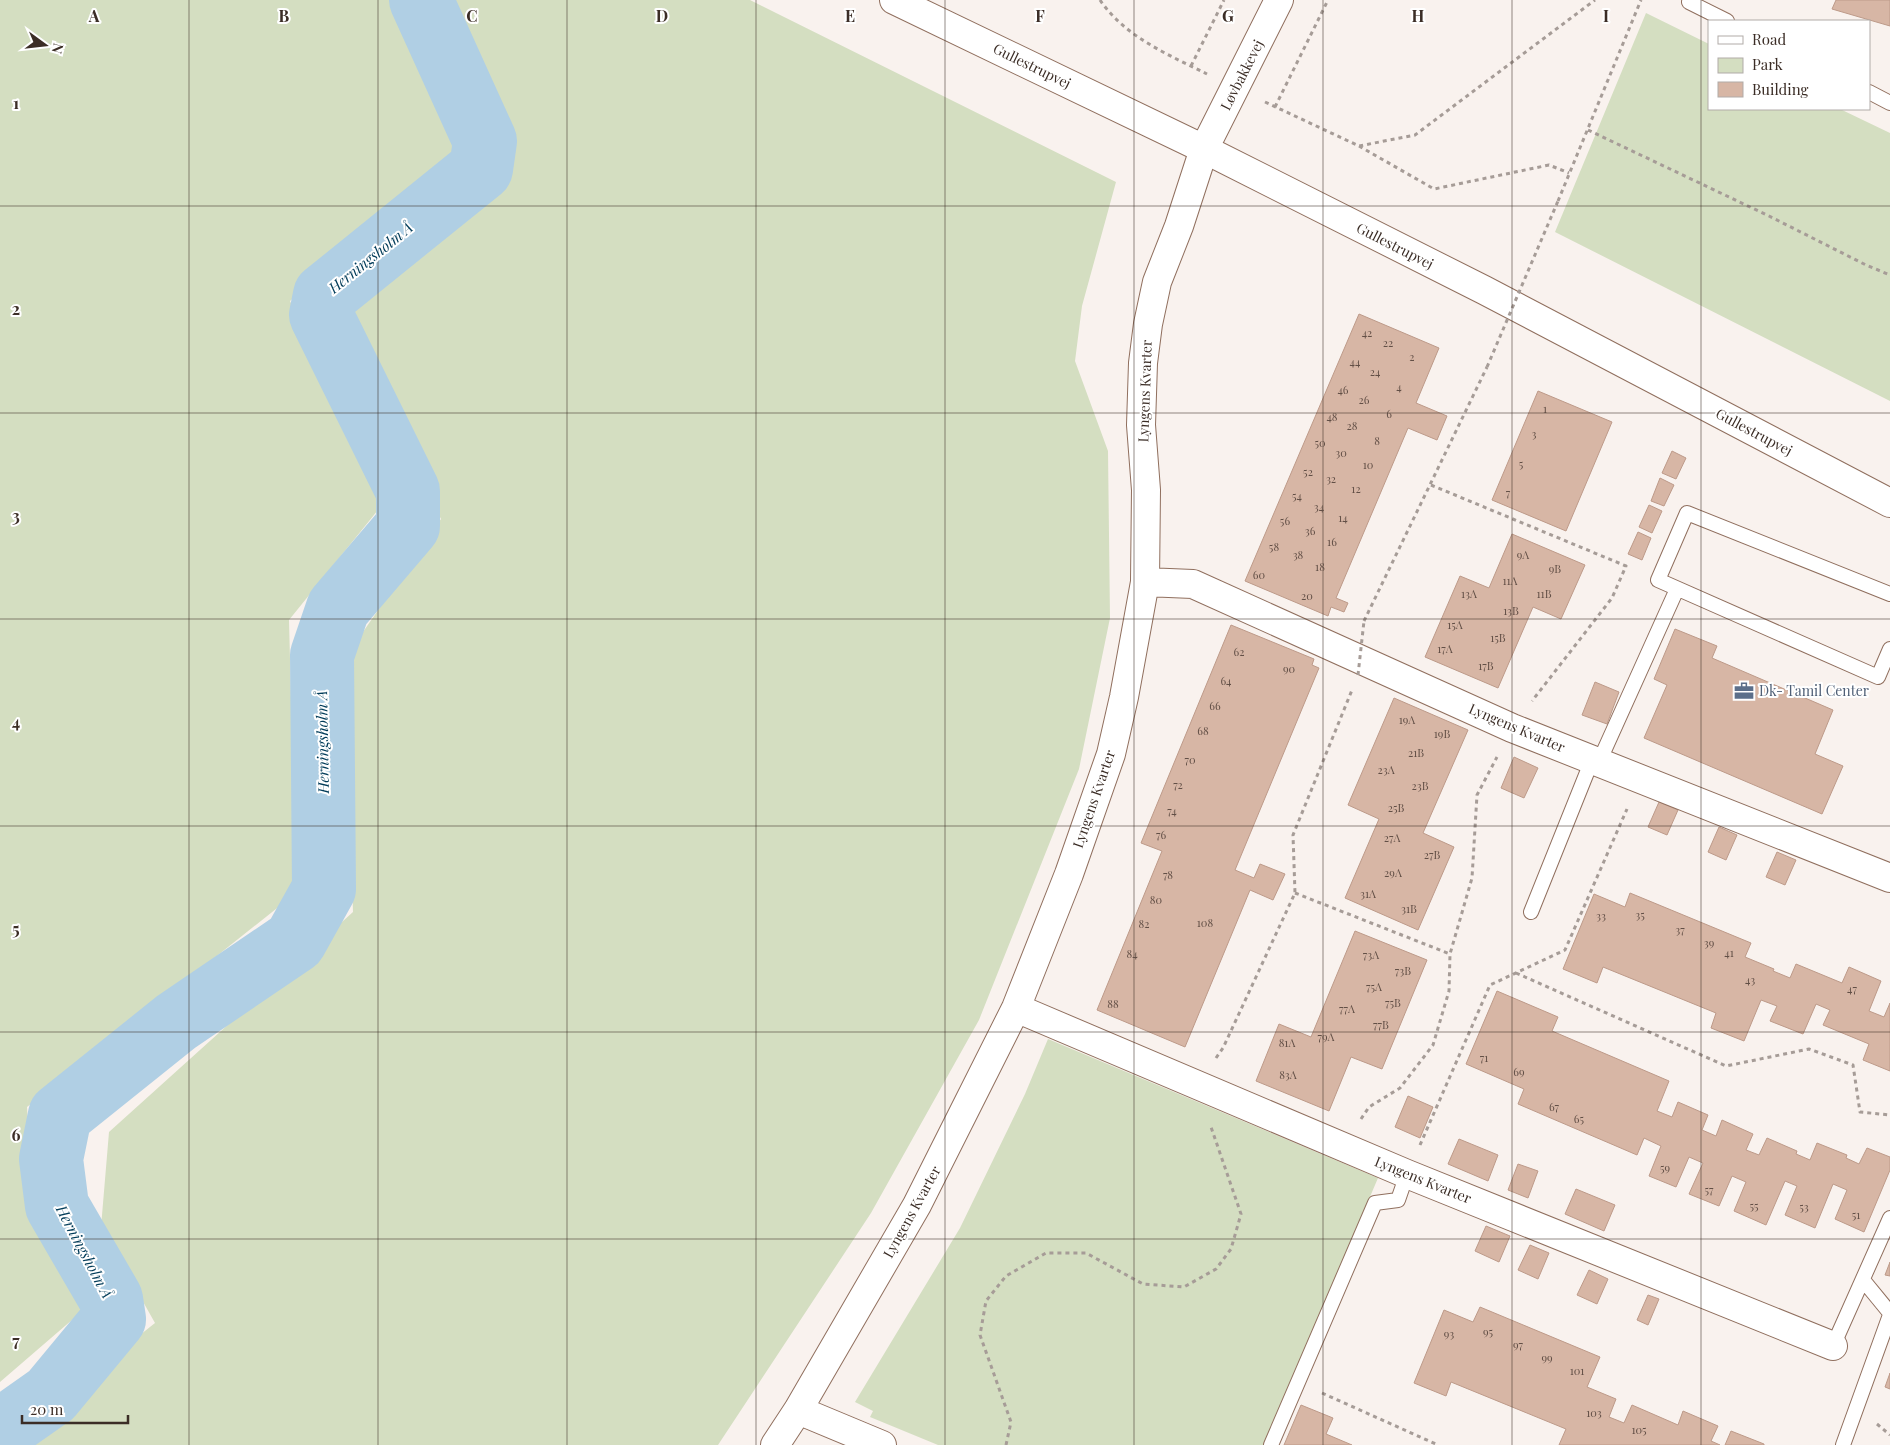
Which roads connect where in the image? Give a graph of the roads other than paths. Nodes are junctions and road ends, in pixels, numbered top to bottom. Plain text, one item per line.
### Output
1 (894, 0) edge
2 (1279, 0) edge
3 (1689, 2) dead end
4 (1726, 20) edge
5 (1870, 93) edge
6 (1890, 103) edge
7 (1204, 150) junction
8 (1890, 503) edge
9 (1145, 582) junction
10 (1677, 589) junction
11 (1890, 594) edge
12 (1890, 649) edge
13 (1596, 761) junction
14 (1890, 878) edge
15 (1531, 912) dead end
16 (1016, 1008) junction
17 (1407, 1174) junction
18 (1890, 1218) edge
19 (1863, 1280) junction
20 (1890, 1314) edge
21 (1833, 1346) joint
22 (798, 1410) junction
23 (775, 1445) edge
24 (882, 1445) edge
25 (1271, 1445) edge
26 (1843, 1445) edge

1 - 7 street, Gullestrupvej
2 - 7 street, Løvbakkevej
3 - 4 lane
5 - 6 lane
7 - 8 street, Gullestrupvej
7 - 9 street, Lyngens Kvarter
9 - 13 street, Lyngens Kvarter
9 - 16 street, Lyngens Kvarter
10 - 11 lane
10 - 12 lane
10 - 13 lane
13 - 14 street, Lyngens Kvarter
13 - 15 lane
16 - 17 street, Lyngens Kvarter
16 - 22 street, Lyngens Kvarter
17 - 21 street, Lyngens Kvarter
17 - 25 lane
18 - 19 lane
19 - 20 lane
19 - 21 lane
20 - 26 lane
22 - 23 street, Lyngens Kvarter
22 - 24 street

